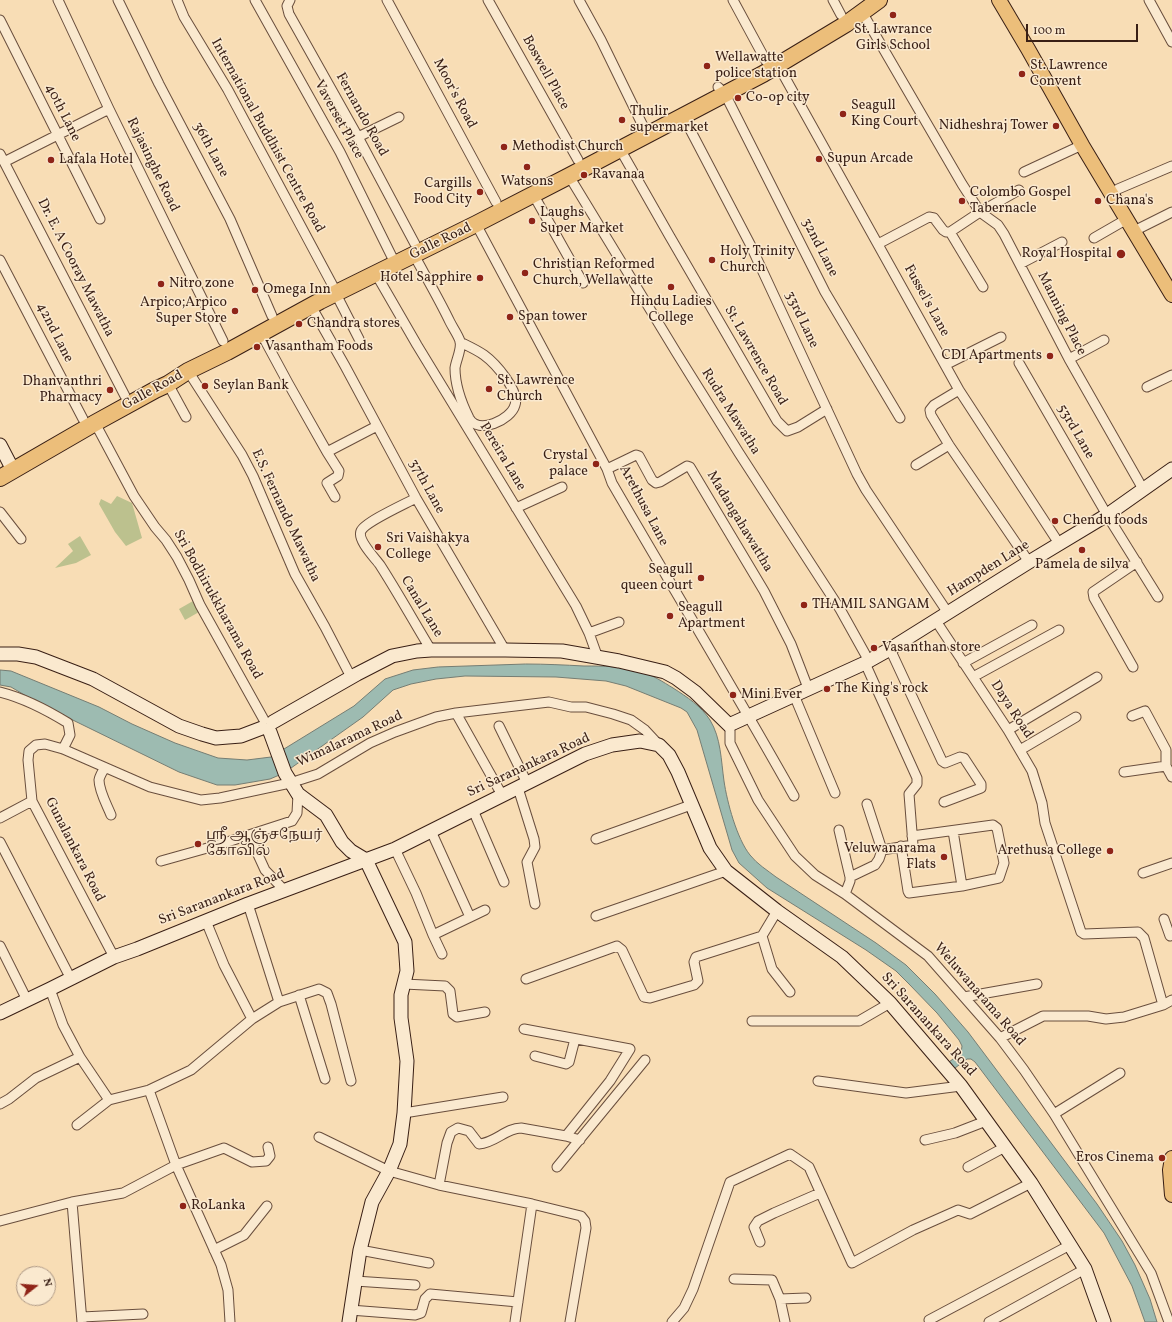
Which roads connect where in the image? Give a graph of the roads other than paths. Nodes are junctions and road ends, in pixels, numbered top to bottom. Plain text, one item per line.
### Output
1 (58, 0) edge
2 (118, 0) edge
3 (177, 0) edge
4 (255, 0) edge
5 (290, 0) edge
6 (387, 0) edge
7 (488, 0) edge
8 (578, 0) edge
9 (733, 0) edge
10 (833, 0) edge
11 (879, 0) edge
12 (999, 0) edge
13 (1008, 0) edge
14 (1149, 0) edge
15 (862, 6) edge
16 (841, 15) junction
17 (0, 20) edge
18 (1172, 42) edge
19 (772, 63) junction
20 (722, 90) junction
21 (109, 109) junction
22 (683, 116) junction
23 (399, 117) dead end
24 (643, 126) junction
25 (58, 136) junction
26 (358, 137) junction
27 (1082, 145) junction
28 (620, 149) junction
29 (2, 158) edge
30 (578, 160) junction
31 (1172, 166) edge
32 (1024, 172) dead end
33 (569, 176) junction
34 (1118, 189) junction
35 (1018, 190) dead end
36 (533, 194) junction
37 (496, 202) junction
38 (980, 212) junction
39 (1172, 212) edge
40 (100, 219) dead end
41 (476, 224) junction
42 (1134, 226) junction
43 (950, 232) junction
44 (439, 237) junction
45 (1094, 238) dead end
46 (1062, 242) dead end
47 (878, 244) junction
48 (414, 250) junction
49 (392, 257) junction
50 (0, 260) edge
51 (1020, 264) junction
52 (376, 274) junction
53 (1172, 281) edge
54 (583, 283) dead end
55 (983, 287) dead end
56 (334, 290) junction
57 (1172, 296) edge
58 (311, 306) junction
59 (272, 316) junction
60 (261, 333) junction
61 (1001, 337) dead end
62 (359, 339) dead end
63 (1104, 340) dead end
64 (223, 341) junction
65 (460, 342) junction
66 (1069, 359) junction
67 (1019, 363) dead end
68 (945, 365) junction
69 (188, 371) junction
70 (1172, 375) edge
71 (168, 384) junction
72 (1146, 387) dead end
73 (959, 390) junction
74 (125, 396) junction
75 (827, 409) junction
76 (186, 417) dead end
77 (900, 418) dead end
78 (89, 421) junction
79 (377, 426) junction
80 (0, 445) edge
81 (949, 445) junction
82 (328, 452) junction
83 (916, 465) dead end
84 (5, 469) edge
85 (607, 469) junction
86 (1171, 471) edge
87 (562, 487) dead end
88 (1143, 489) junction
89 (335, 497) dead end
90 (416, 498) junction
91 (516, 508) junction
92 (0, 512) edge
93 (1107, 515) junction
94 (21, 539) dead end
95 (1060, 545) junction
96 (1029, 562) junction
97 (1137, 562) junction
98 (1158, 597) dead end
99 (948, 613) junction
100 (936, 621) junction
101 (619, 622) dead end
102 (1032, 625) dead end
103 (1059, 630) dead end
104 (589, 633) junction
105 (431, 650) junction
106 (505, 650) junction
107 (890, 650) junction
108 (0, 654) edge
109 (598, 658) junction
110 (867, 662) junction
111 (963, 663) junction
112 (1133, 667) dead end
113 (351, 677) junction
114 (973, 677) junction
115 (1097, 677) dead end
116 (808, 688) junction
117 (0, 692) edge
118 (794, 695) junction
119 (456, 713) junction
120 (748, 716) junction
121 (1132, 716) dead end
122 (1076, 717) dead end
123 (267, 725) junction
124 (729, 725) junction
125 (499, 726) dead end
126 (1008, 730) junction
127 (659, 745) junction
128 (1169, 748) edge
129 (63, 749) junction
130 (1020, 750) junction
131 (29, 751) joint
132 (1166, 766) junction
133 (105, 768) junction
134 (1124, 772) dead end
135 (1172, 777) edge
136 (288, 778) junction
137 (522, 786) junction
138 (835, 793) dead end
139 (298, 794) junction
140 (502, 796) junction
141 (794, 796) dead end
142 (32, 802) junction
143 (944, 802) dead end
144 (867, 804) dead end
145 (691, 805) junction
146 (473, 810) junction
147 (111, 815) dead end
148 (0, 818) edge
149 (839, 830) dead end
150 (953, 830) junction
151 (431, 831) junction
152 (248, 835) junction
153 (912, 836) junction
154 (596, 839) dead end
155 (0, 842) edge
156 (901, 846) junction
157 (395, 849) junction
158 (882, 850) junction
159 (366, 860) junction
160 (161, 861) dead end
161 (1172, 863) edge
162 (726, 871) junction
163 (1143, 873) dead end
164 (850, 877) junction
165 (504, 882) dead end
166 (962, 886) junction
167 (285, 891) junction
168 (845, 894) junction
169 (248, 904) junction
170 (535, 904) dead end
171 (485, 910) dead end
172 (777, 911) junction
173 (596, 916) dead end
174 (470, 917) junction
175 (1164, 919) dead end
176 (206, 921) junction
177 (432, 935) junction
178 (762, 936) junction
179 (1171, 938) edge
180 (0, 946) edge
181 (442, 954) dead end
182 (114, 957) junction
183 (70, 979) junction
184 (526, 979) dead end
185 (404, 984) junction
186 (1037, 984) dead end
187 (50, 990) junction
188 (790, 992) dead end
189 (299, 995) junction
190 (964, 997) junction
191 (27, 1000) junction
192 (1172, 1000) edge
193 (279, 1002) junction
194 (890, 1003) junction
195 (1163, 1005) junction
196 (485, 1012) dead end
197 (0, 1013) edge
198 (252, 1019) junction
199 (752, 1021) dead end
200 (524, 1029) dead end
201 (1000, 1038) junction
202 (575, 1039) junction
203 (535, 1056) dead end
204 (80, 1057) junction
205 (645, 1060) dead end
206 (1120, 1072) dead end
207 (325, 1079) dead end
208 (351, 1081) dead end
209 (818, 1081) dead end
210 (961, 1086) junction
211 (149, 1090) junction
212 (502, 1097) dead end
213 (109, 1100) junction
214 (0, 1104) edge
215 (404, 1113) junction
216 (1054, 1114) junction
217 (986, 1121) junction
218 (77, 1125) dead end
219 (566, 1136) junction
220 (319, 1137) dead end
221 (580, 1140) junction
222 (925, 1140) dead end
223 (268, 1146) dead end
224 (1005, 1147) junction
225 (1172, 1158) edge
226 (176, 1165) junction
227 (557, 1167) dead end
228 (968, 1167) dead end
229 (389, 1171) junction
230 (1031, 1183) junction
231 (439, 1185) junction
232 (820, 1194) junction
233 (1172, 1195) edge
234 (72, 1202) junction
235 (532, 1204) junction
236 (267, 1206) dead end
237 (0, 1221) edge
238 (760, 1242) dead end
239 (1070, 1245) junction
240 (214, 1250) junction
241 (360, 1250) junction
242 (430, 1263) dead end
243 (1085, 1268) junction
244 (734, 1278) dead end
245 (355, 1281) junction
246 (415, 1285) dead end
247 (806, 1298) dead end
248 (780, 1299) junction
249 (518, 1302) junction
250 (143, 1314) dead end
251 (349, 1316) edge
252 (82, 1320) edge
253 (929, 1320) dead end
254 (994, 1321) edge
255 (230, 1322) edge
256 (515, 1322) edge
257 (570, 1322) edge
258 (672, 1322) edge
259 (785, 1322) edge
260 (1104, 1322) edge
261 (1169, 1322) edge

1 - 21 street, Rajasinghe Road
2 - 59 street, 36th Lane
3 - 56 street, International Buddhist Centre Road
4 - 49 street, Vaverset Place
5 - 26 street, Fernando Road
6 - 37 street, Moor's Road
7 - 30 street, Boswell Place
8 - 24 street
9 - 19 street, Fussel's Lane
10 - 16 street
11 - 15 highway, Galle Road
12 - 27 main road
13 - 34 main road
14 - 18 street
15 - 16 highway, Galle Road
15 - 19 highway, Galle Road
15 - 38 street, Manning Place
16 - 19 highway, Galle Road
17 - 25 street, 40th Lane
19 - 20 highway, Galle Road
19 - 47 street, Fussel's Lane
20 - 22 highway, Galle Road
20 - 24 highway, Galle Road
20 - 77 street, 32nd Lane
21 - 25 street
21 - 64 street, Rajasinghe Road
22 - 28 highway, Galle Road
22 - 75 street, 33rd Lane
23 - 26 street
24 - 30 highway, Galle Road
25 - 29 street
25 - 40 street, 40th Lane
26 - 48 street, Fernando Road
27 - 32 street
27 - 42 main road
28 - 33 highway, Galle Road
28 - 75 street, St. Lawrence Road
29 - 74 street, Dr. E. A Cooray Mawatha
30 - 37 highway, Galle Road
31 - 34 street
33 - 36 highway, Galle Road
33 - 110 street, Rudra Mawatha
34 - 42 main road
35 - 38 street
36 - 41 highway, Galle Road
36 - 54 street
37 - 44 highway, Galle Road
38 - 43 street
38 - 51 street, Manning Place
39 - 42 street
41 - 44 highway, Galle Road
41 - 85 street, Arethusa Lane
42 - 45 street
42 - 53 main road
42 - 57 main road
43 - 47 street
43 - 55 street
44 - 48 highway, Galle Road
46 - 51 street
47 - 68 street, Fussel's Lane
48 - 49 highway, Galle Road
48 - 52 highway, Galle Road
48 - 65 street, Fernando Road
49 - 56 highway, Galle Road
50 - 78 street, 42nd Lane
51 - 66 street, Manning Place
52 - 56 highway, Galle Road
52 - 91 street, Pereira Lane
56 - 58 highway, Galle Road
56 - 59 highway, Galle Road
56 - 62 street, International Buddhist Centre Road
58 - 60 highway, Galle Road
58 - 79 street, 37th Lane
59 - 64 highway, Galle Road
60 - 69 highway, Galle Road
60 - 82 street
61 - 68 street
63 - 66 street
64 - 74 highway, Galle Road
65 - 65 street
66 - 88 street, Manning Place
67 - 93 street, 53rd Lane
68 - 73 street, Fussel's Lane
69 - 71 highway, Galle Road
69 - 113 street, E.S. Fernando Mawatha
70 - 72 street
71 - 76 street
71 - 78 highway, Galle Road
73 - 81 street
73 - 95 street, Fussel's Lane
74 - 78 highway, Galle Road
75 - 99 street, 33rd Lane
78 - 84 highway, Galle Road
78 - 123 street, Sri Bodhirukkharama Road
79 - 82 street
79 - 90 street, 37th Lane
80 - 84 street
81 - 83 street
81 - 96 street
82 - 89 street
85 - 116 street, Madangahawattha
85 - 120 street, Arethusa Lane
86 - 88 street, Hampden Lane
87 - 91 street
88 - 93 street, Hampden Lane
90 - 105 street, Canal Lane
90 - 106 street, 37th Lane
91 - 104 street, Pereira Lane
92 - 94 street
93 - 95 street, Hampden Lane
93 - 97 street, 53rd Lane
95 - 96 street, Hampden Lane
96 - 99 street, Hampden Lane
97 - 98 street, 53rd Lane
97 - 112 street
99 - 100 street, Hampden Lane
100 - 107 street, Hampden Lane
100 - 111 street, Daya Road
101 - 104 street
102 - 111 street
103 - 114 street
104 - 109 street, Pereira Lane
105 - 106 street
105 - 113 street
106 - 109 street
107 - 110 street, Hampden Lane
107 - 143 street
108 - 123 street
109 - 124 street
110 - 116 street, Hampden Lane
110 - 153 street, Rudra Mawatha
111 - 114 street, Daya Road
113 - 123 street
114 - 126 street, Daya Road
115 - 126 street
116 - 118 street, Hampden Lane
117 - 129 street
118 - 120 street, Hampden Lane
118 - 138 street
119 - 127 street, Wimalarama Road
119 - 136 street, Wimalarama Road
119 - 140 street
120 - 124 street, Hampden Lane
120 - 141 street, Arethusa Lane
121 - 128 street
122 - 130 street
123 - 136 street
124 - 168 street, Weluwanarama Road
125 - 137 street
126 - 130 street, Daya Road
127 - 137 street, Sri Saranankara Road
127 - 145 street, Sri Saranankara Road
128 - 132 street
129 - 131 street, Wimalarama Road
129 - 133 street, Wimalarama Road
130 - 195 street, Daya Road
131 - 142 street, Gunalankara Road
132 - 134 street
132 - 135 street
133 - 136 street, Wimalarama Road
133 - 147 street
136 - 139 street
137 - 140 street, Sri Saranankara Road
137 - 170 street
139 - 152 street
139 - 159 street
140 - 146 street, Sri Saranankara Road
142 - 148 street
142 - 182 street, Gunalankara Road
144 - 158 street
145 - 154 street
145 - 162 street, Sri Saranankara Road
146 - 151 street, Sri Saranankara Road
146 - 165 street
149 - 164 street
150 - 153 street
150 - 166 street
150 - 166 street
151 - 157 street, Sri Saranankara Road
151 - 174 street
152 - 160 street
152 - 167 street
153 - 156 street
155 - 183 street
156 - 158 street
156 - 166 street
157 - 159 street, Sri Saranankara Road
157 - 177 street
158 - 164 street
159 - 167 street, Sri Saranankara Road
159 - 185 street
161 - 163 street
162 - 172 street, Sri Saranankara Road
162 - 173 street
164 - 168 street
167 - 169 street, Sri Saranankara Road
168 - 190 street, Weluwanarama Road
169 - 176 street, Sri Saranankara Road
169 - 193 street
171 - 174 street
172 - 178 street
172 - 194 street, Sri Saranankara Road
174 - 177 street
175 - 179 street
176 - 182 street, Sri Saranankara Road
176 - 198 street
177 - 181 street
178 - 184 street
178 - 188 street
180 - 191 street
182 - 183 street, Sri Saranankara Road
183 - 187 street, Sri Saranankara Road
185 - 196 street
185 - 215 street
186 - 190 street
187 - 191 street, Sri Saranankara Road
187 - 204 street
189 - 193 street
189 - 207 street
189 - 208 street
190 - 201 street, Weluwanarama Road
191 - 197 street, Sri Saranankara Road
192 - 195 street
193 - 198 street
194 - 199 street
194 - 210 street, Sri Saranankara Road
195 - 201 street
198 - 211 street
200 - 202 street
201 - 216 street, Weluwanarama Road
202 - 203 street
202 - 219 street
204 - 213 street
204 - 214 street
205 - 221 street
206 - 216 street
209 - 210 street
210 - 217 street, Sri Saranankara Road
211 - 213 street
211 - 226 street
212 - 215 street
213 - 218 street
215 - 229 street
216 - 261 street, Weluwanarama Road
217 - 222 street
217 - 224 street, Sri Saranankara Road
219 - 221 street
219 - 231 street
220 - 229 street
221 - 227 street
223 - 226 street
224 - 228 street
224 - 230 street, Sri Saranankara Road
225 - 233 main road
226 - 234 street
226 - 240 street
229 - 231 street
229 - 241 street
230 - 232 street
230 - 239 street, Sri Saranankara Road
231 - 235 street
232 - 238 street
232 - 258 street
234 - 237 street
234 - 252 street
235 - 249 street
235 - 257 street
236 - 240 street
239 - 243 street, Sri Saranankara Road
239 - 253 street
240 - 255 street
241 - 242 street
241 - 245 street
243 - 254 street
243 - 260 street, Sri Saranankara Road
244 - 248 street
245 - 246 street
245 - 251 street
247 - 248 street
248 - 259 street
249 - 251 street
249 - 256 street
250 - 252 street

